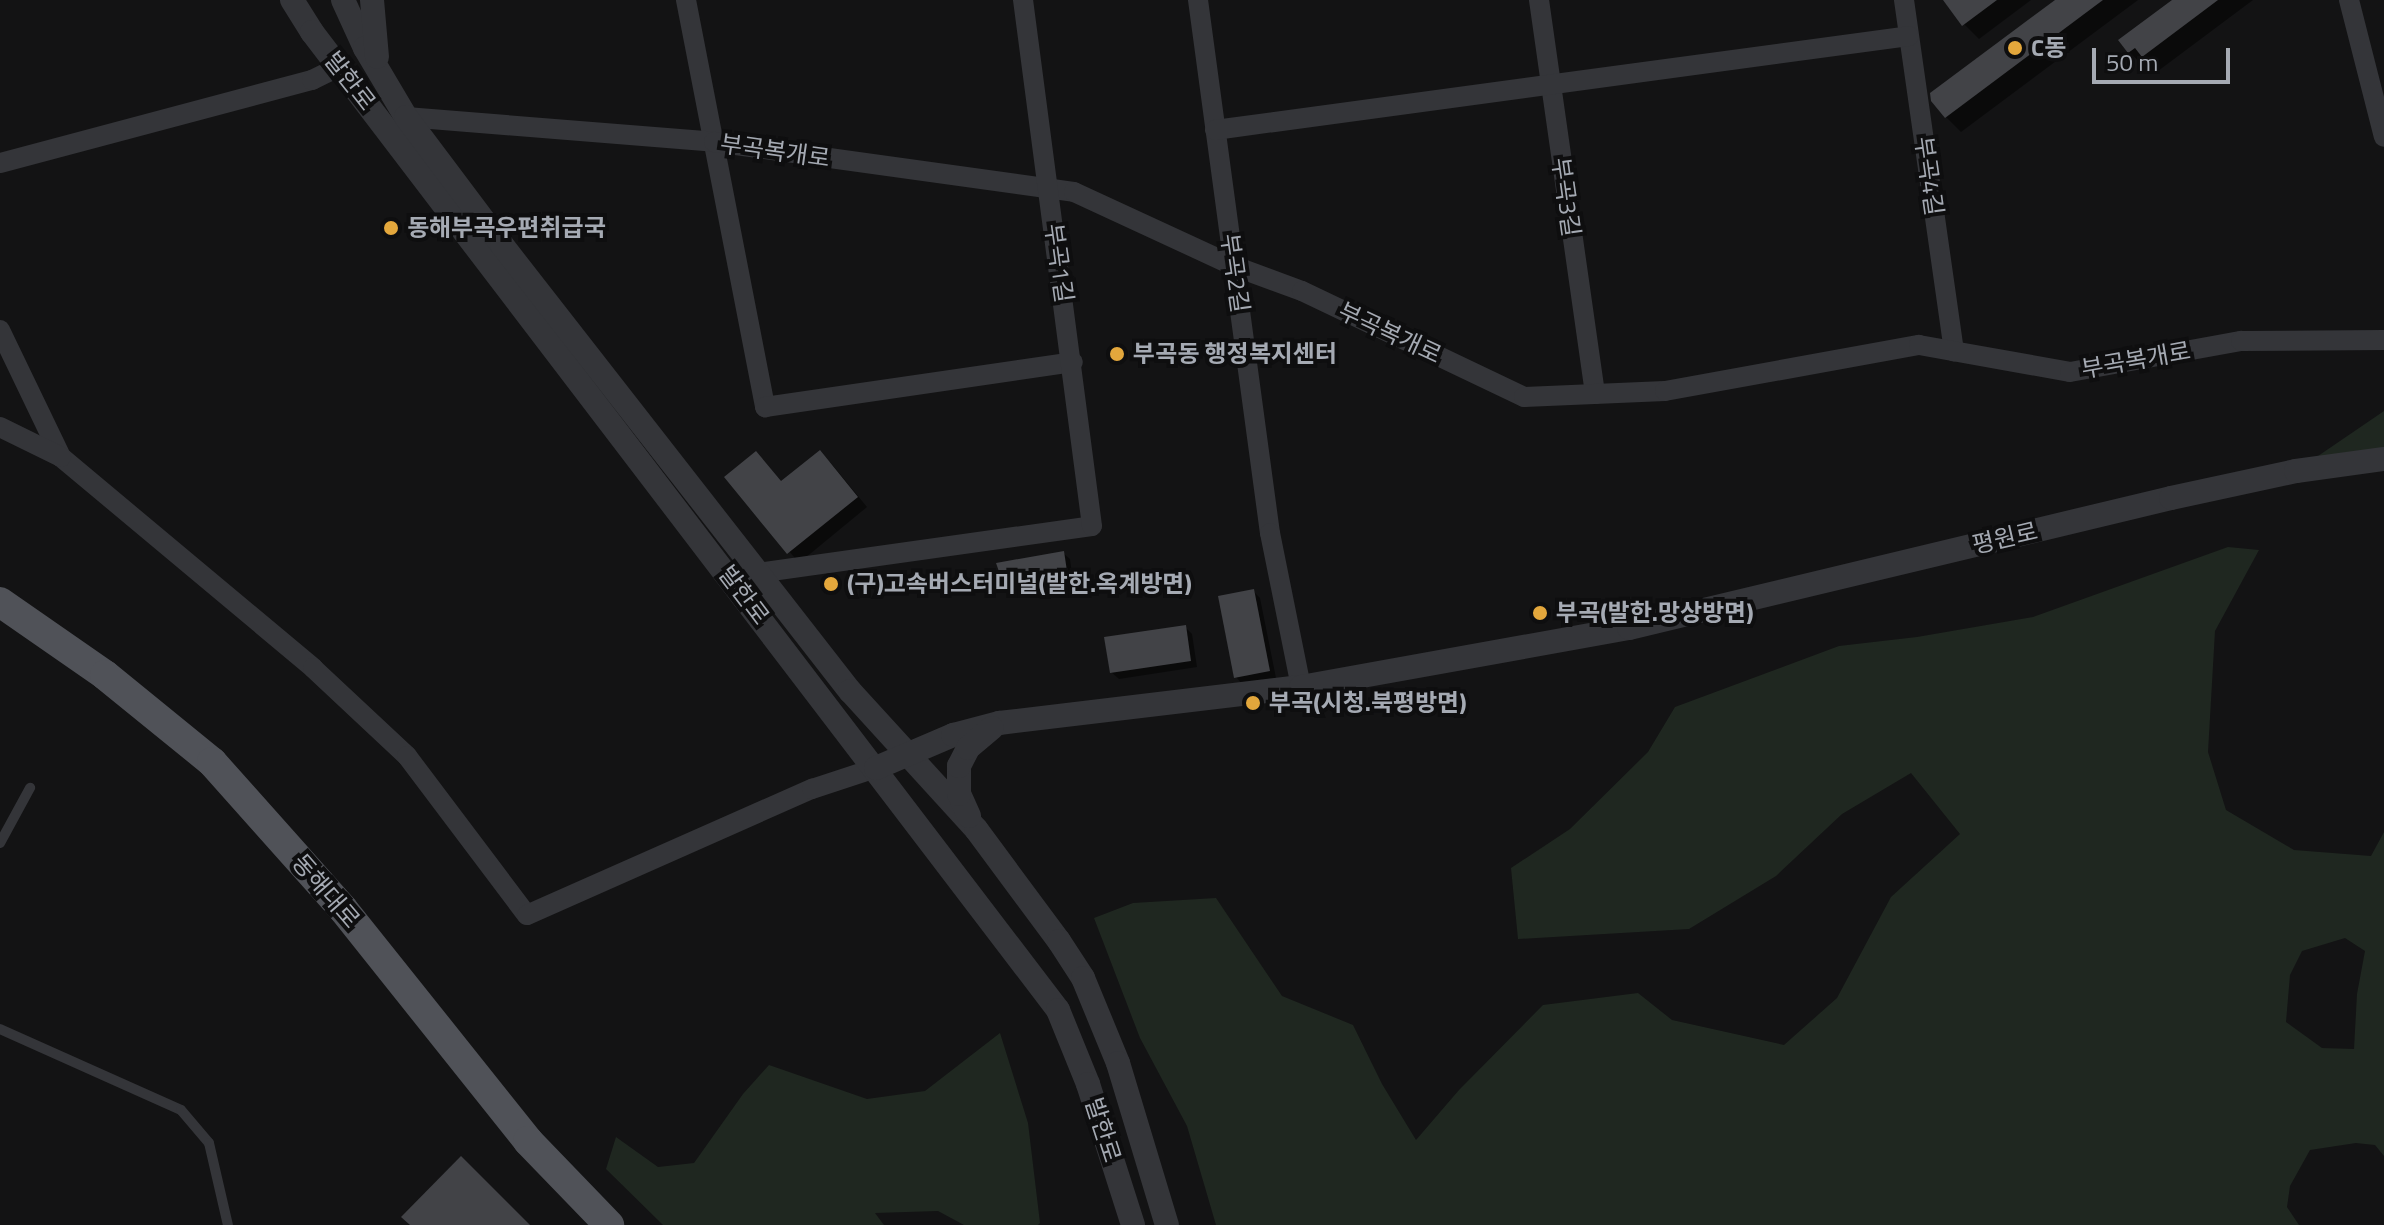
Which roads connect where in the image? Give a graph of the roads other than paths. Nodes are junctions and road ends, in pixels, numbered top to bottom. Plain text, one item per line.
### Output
1 (292, 0) edge
2 (343, 0) edge
3 (372, 0) edge
4 (686, 0) edge
5 (1023, 0) edge
6 (1198, 0) edge
7 (1539, 0) edge
8 (1904, 0) edge
9 (2349, 0) edge
10 (1909, 36) junction
11 (339, 67) junction
12 (379, 71) junction
13 (1550, 85) junction
14 (406, 117) junction
15 (1215, 130) junction
16 (2384, 137) edge
17 (714, 142) junction
18 (0, 163) edge
19 (1049, 189) junction
20 (1234, 266) junction
21 (0, 330) edge
22 (2384, 340) edge
23 (1954, 351) junction
24 (1073, 362) junction
25 (1595, 394) junction
26 (0, 427) edge
27 (61, 457) junction
28 (2384, 459) edge
29 (758, 573) junction
30 (0, 602) edge
31 (1301, 687) junction
32 (999, 723) junction
33 (910, 757) junction
34 (876, 768) junction
35 (30, 788) dead end
36 (976, 829) junction
37 (0, 843) edge
38 (0, 1029) edge
39 (228, 1225) edge
40 (609, 1225) edge
41 (1133, 1225) edge
42 (1167, 1225) edge

1 - 11 street, 발한로
2 - 12 street, 발한로
3 - 12 street
4 - 17 street
5 - 19 street, 부곡1길
6 - 15 street, 부곡2길
7 - 13 street, 부곡3길
8 - 10 street, 부곡4길
9 - 16 street
10 - 13 street
10 - 23 street, 부곡4길
11 - 18 street
11 - 34 street, 발한로
12 - 14 street, 발한로
13 - 15 street
13 - 25 street, 부곡3길
14 - 17 street, 부곡복개로
14 - 29 street, 발한로
15 - 20 street, 부곡2길
17 - 19 street, 부곡복개로
17 - 24 street
19 - 20 street, 부곡복개로
19 - 24 street, 부곡1길
20 - 25 street, 부곡복개로
20 - 31 street, 부곡2길
21 - 27 street
22 - 23 street, 부곡복개로
23 - 25 street, 부곡복개로
24 - 29 street, 부곡1길
26 - 27 street
27 - 34 street
28 - 31 street, 평원로
29 - 33 street, 발한로
30 - 40 main road, 동해대로
31 - 32 street, 평원로
32 - 33 street, 평원로
32 - 36 street
33 - 34 street, 평원로
33 - 36 street, 발한로
34 - 41 street, 발한로
35 - 37 lane
36 - 42 street, 발한로
38 - 39 lane

